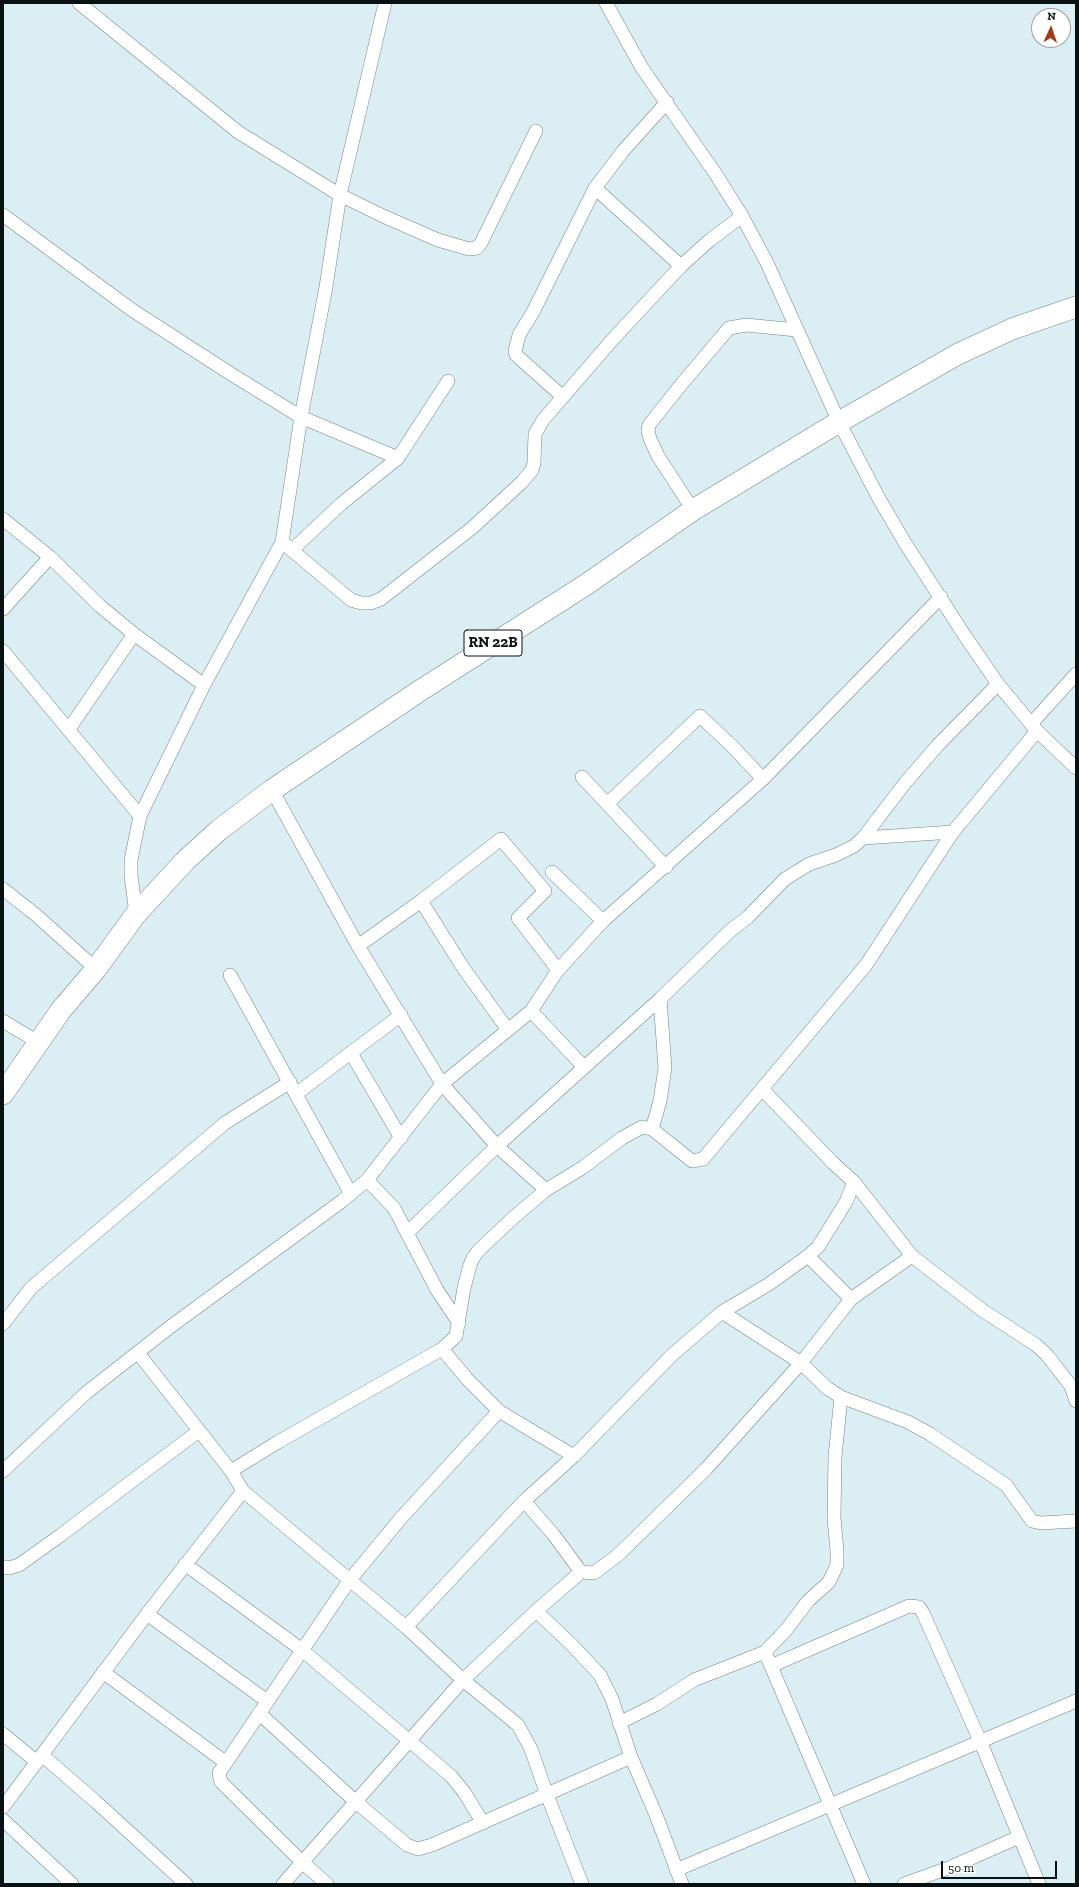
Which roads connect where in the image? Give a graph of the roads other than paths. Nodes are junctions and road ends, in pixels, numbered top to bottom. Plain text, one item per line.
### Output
1 (79, 3) edge
2 (385, 3) edge
3 (606, 3) edge
4 (667, 102) junction
5 (536, 130) dead end
6 (595, 188) junction
7 (340, 195) junction
8 (3, 215) edge
9 (742, 216) junction
10 (681, 266) junction
11 (1076, 307) edge
12 (797, 330) junction
13 (448, 381) dead end
14 (563, 397) junction
15 (301, 417) junction
16 (839, 422) junction
17 (398, 458) junction
18 (693, 510) junction
19 (3, 518) edge
20 (287, 546) junction
21 (50, 557) junction
22 (941, 597) junction
23 (3, 609) edge
24 (134, 634) junction
25 (3, 651) edge
26 (1076, 674) edge
27 (998, 684) junction
28 (204, 685) junction
29 (1034, 728) junction
30 (69, 729) junction
31 (1076, 768) edge
32 (582, 777) dead end
33 (763, 779) junction
34 (272, 790) junction
35 (608, 803) junction
36 (140, 816) junction
37 (952, 832) junction
38 (863, 838) junction
39 (666, 867) junction
40 (552, 872) dead end
41 (3, 889) edge
42 (421, 901) junction
43 (136, 914) junction
44 (603, 921) junction
45 (358, 946) junction
46 (96, 969) junction
47 (558, 970) junction
48 (230, 975) dead end
49 (660, 998) junction
50 (532, 1011) junction
51 (401, 1015) junction
52 (3, 1021) edge
53 (508, 1030) junction
54 (38, 1042) junction
55 (351, 1052) junction
56 (584, 1067) junction
57 (290, 1082) junction
58 (442, 1084) junction
59 (763, 1090) junction
60 (3, 1094) edge
61 (296, 1094) junction
62 (652, 1129) junction
63 (401, 1138) junction
64 (496, 1146) junction
65 (368, 1180) junction
66 (854, 1182) junction
67 (546, 1190) junction
68 (351, 1194) junction
69 (407, 1233) junction
70 (808, 1256) junction
71 (912, 1256) junction
72 (851, 1299) junction
73 (722, 1312) junction
74 (459, 1323) junction
75 (3, 1324) edge
76 (442, 1349) junction
77 (138, 1352) junction
78 (801, 1363) junction
79 (841, 1397) junction
80 (1076, 1401) edge
81 (500, 1411) junction
82 (199, 1431) junction
83 (574, 1456) junction
84 (3, 1471) edge
85 (231, 1471) junction
86 (243, 1491) junction
87 (524, 1501) junction
88 (1076, 1521) edge
89 (185, 1564) junction
90 (3, 1567) edge
91 (581, 1572) junction
92 (349, 1581) junction
93 (536, 1611) junction
94 (147, 1614) junction
95 (406, 1626) junction
96 (302, 1650) junction
97 (765, 1652) junction
98 (771, 1666) junction
99 (103, 1672) junction
100 (463, 1680) junction
101 (267, 1701) junction
102 (1076, 1702) edge
103 (259, 1713) junction
104 (619, 1723) junction
105 (3, 1734) edge
106 (408, 1741) junction
107 (981, 1743) junction
108 (631, 1757) junction
109 (39, 1759) junction
110 (225, 1762) junction
111 (547, 1795) junction
112 (356, 1802) junction
113 (830, 1804) junction
114 (3, 1807) edge
115 (3, 1820) edge
116 (483, 1823) junction
117 (1020, 1837) junction
118 (302, 1862) junction
119 (676, 1870) junction
120 (72, 1884) edge
121 (186, 1884) edge
122 (283, 1884) edge
123 (327, 1884) edge
124 (582, 1884) edge
125 (682, 1884) edge
126 (864, 1884) edge
127 (904, 1884) edge
128 (1039, 1884) edge

1 - 7 street
2 - 7 street
3 - 4 street
4 - 6 street
4 - 9 street
5 - 7 street
6 - 10 street
6 - 14 street
7 - 15 street
8 - 15 street
9 - 10 street
9 - 12 street
10 - 14 street
11 - 16 main road, RN 22B
12 - 16 street
12 - 18 street
13 - 17 street
14 - 20 street
15 - 17 street
15 - 20 street
16 - 18 main road, RN 22B
16 - 22 street
17 - 20 street
18 - 34 main road, RN 22B
19 - 21 street
20 - 28 street
21 - 23 street
21 - 24 street
22 - 27 street
22 - 33 street
24 - 28 street
24 - 30 street
25 - 30 street
26 - 29 street
27 - 29 street
27 - 38 street
28 - 36 street
29 - 31 street
29 - 37 street
30 - 36 street
32 - 35 street
33 - 35 street
33 - 39 street
34 - 43 main road, RN 22B
34 - 45 street
35 - 39 street
36 - 43 street
37 - 38 street
37 - 59 street
38 - 49 street
39 - 44 street
40 - 44 street
41 - 46 street
42 - 45 street
42 - 47 street
42 - 53 street
43 - 46 main road, RN 22B
44 - 47 street
45 - 51 street
46 - 54 main road, RN 22B
47 - 50 street
48 - 57 street
49 - 56 street
49 - 62 street
50 - 53 street
50 - 56 street
51 - 55 street
51 - 58 street
52 - 54 street
53 - 58 street
54 - 60 main road, RN 22B
55 - 61 street
55 - 63 street
56 - 64 street
57 - 61 street
57 - 75 street
58 - 63 street
58 - 64 street
59 - 62 street
59 - 66 street
61 - 68 street
62 - 67 street
63 - 65 street
64 - 67 street
64 - 69 street
65 - 68 street
65 - 69 street
66 - 70 street
66 - 71 street
67 - 74 street
68 - 77 street
69 - 74 street
70 - 72 street
70 - 73 street
71 - 72 street
71 - 80 street
72 - 78 street
73 - 78 street
73 - 83 street
74 - 76 street
76 - 81 street
76 - 85 street
77 - 82 street
77 - 84 street
78 - 79 street
78 - 91 street
79 - 88 street
79 - 97 street
81 - 83 street
81 - 92 street
82 - 85 street
82 - 90 street
83 - 87 street
85 - 86 street
86 - 89 street
86 - 92 street
87 - 91 street
87 - 95 street
89 - 94 street
89 - 96 street
91 - 93 street
92 - 95 street
92 - 96 street
93 - 100 street
93 - 104 street
94 - 99 street
94 - 101 street
95 - 100 street
96 - 101 street
96 - 106 street
97 - 98 street
97 - 104 street
98 - 107 street
98 - 113 street
99 - 109 street
99 - 110 street
100 - 106 street
100 - 111 street
101 - 103 street
102 - 107 street
103 - 110 street
103 - 112 street
104 - 108 street
105 - 109 street
106 - 112 street
106 - 116 street
107 - 113 street
107 - 117 street
108 - 111 street
108 - 119 street
109 - 114 street
109 - 121 street
110 - 118 street
111 - 116 street
111 - 124 street
112 - 116 street
112 - 118 street
113 - 119 street
113 - 126 street
115 - 120 street
117 - 127 street
117 - 128 street
118 - 122 street
118 - 123 street
119 - 125 street

